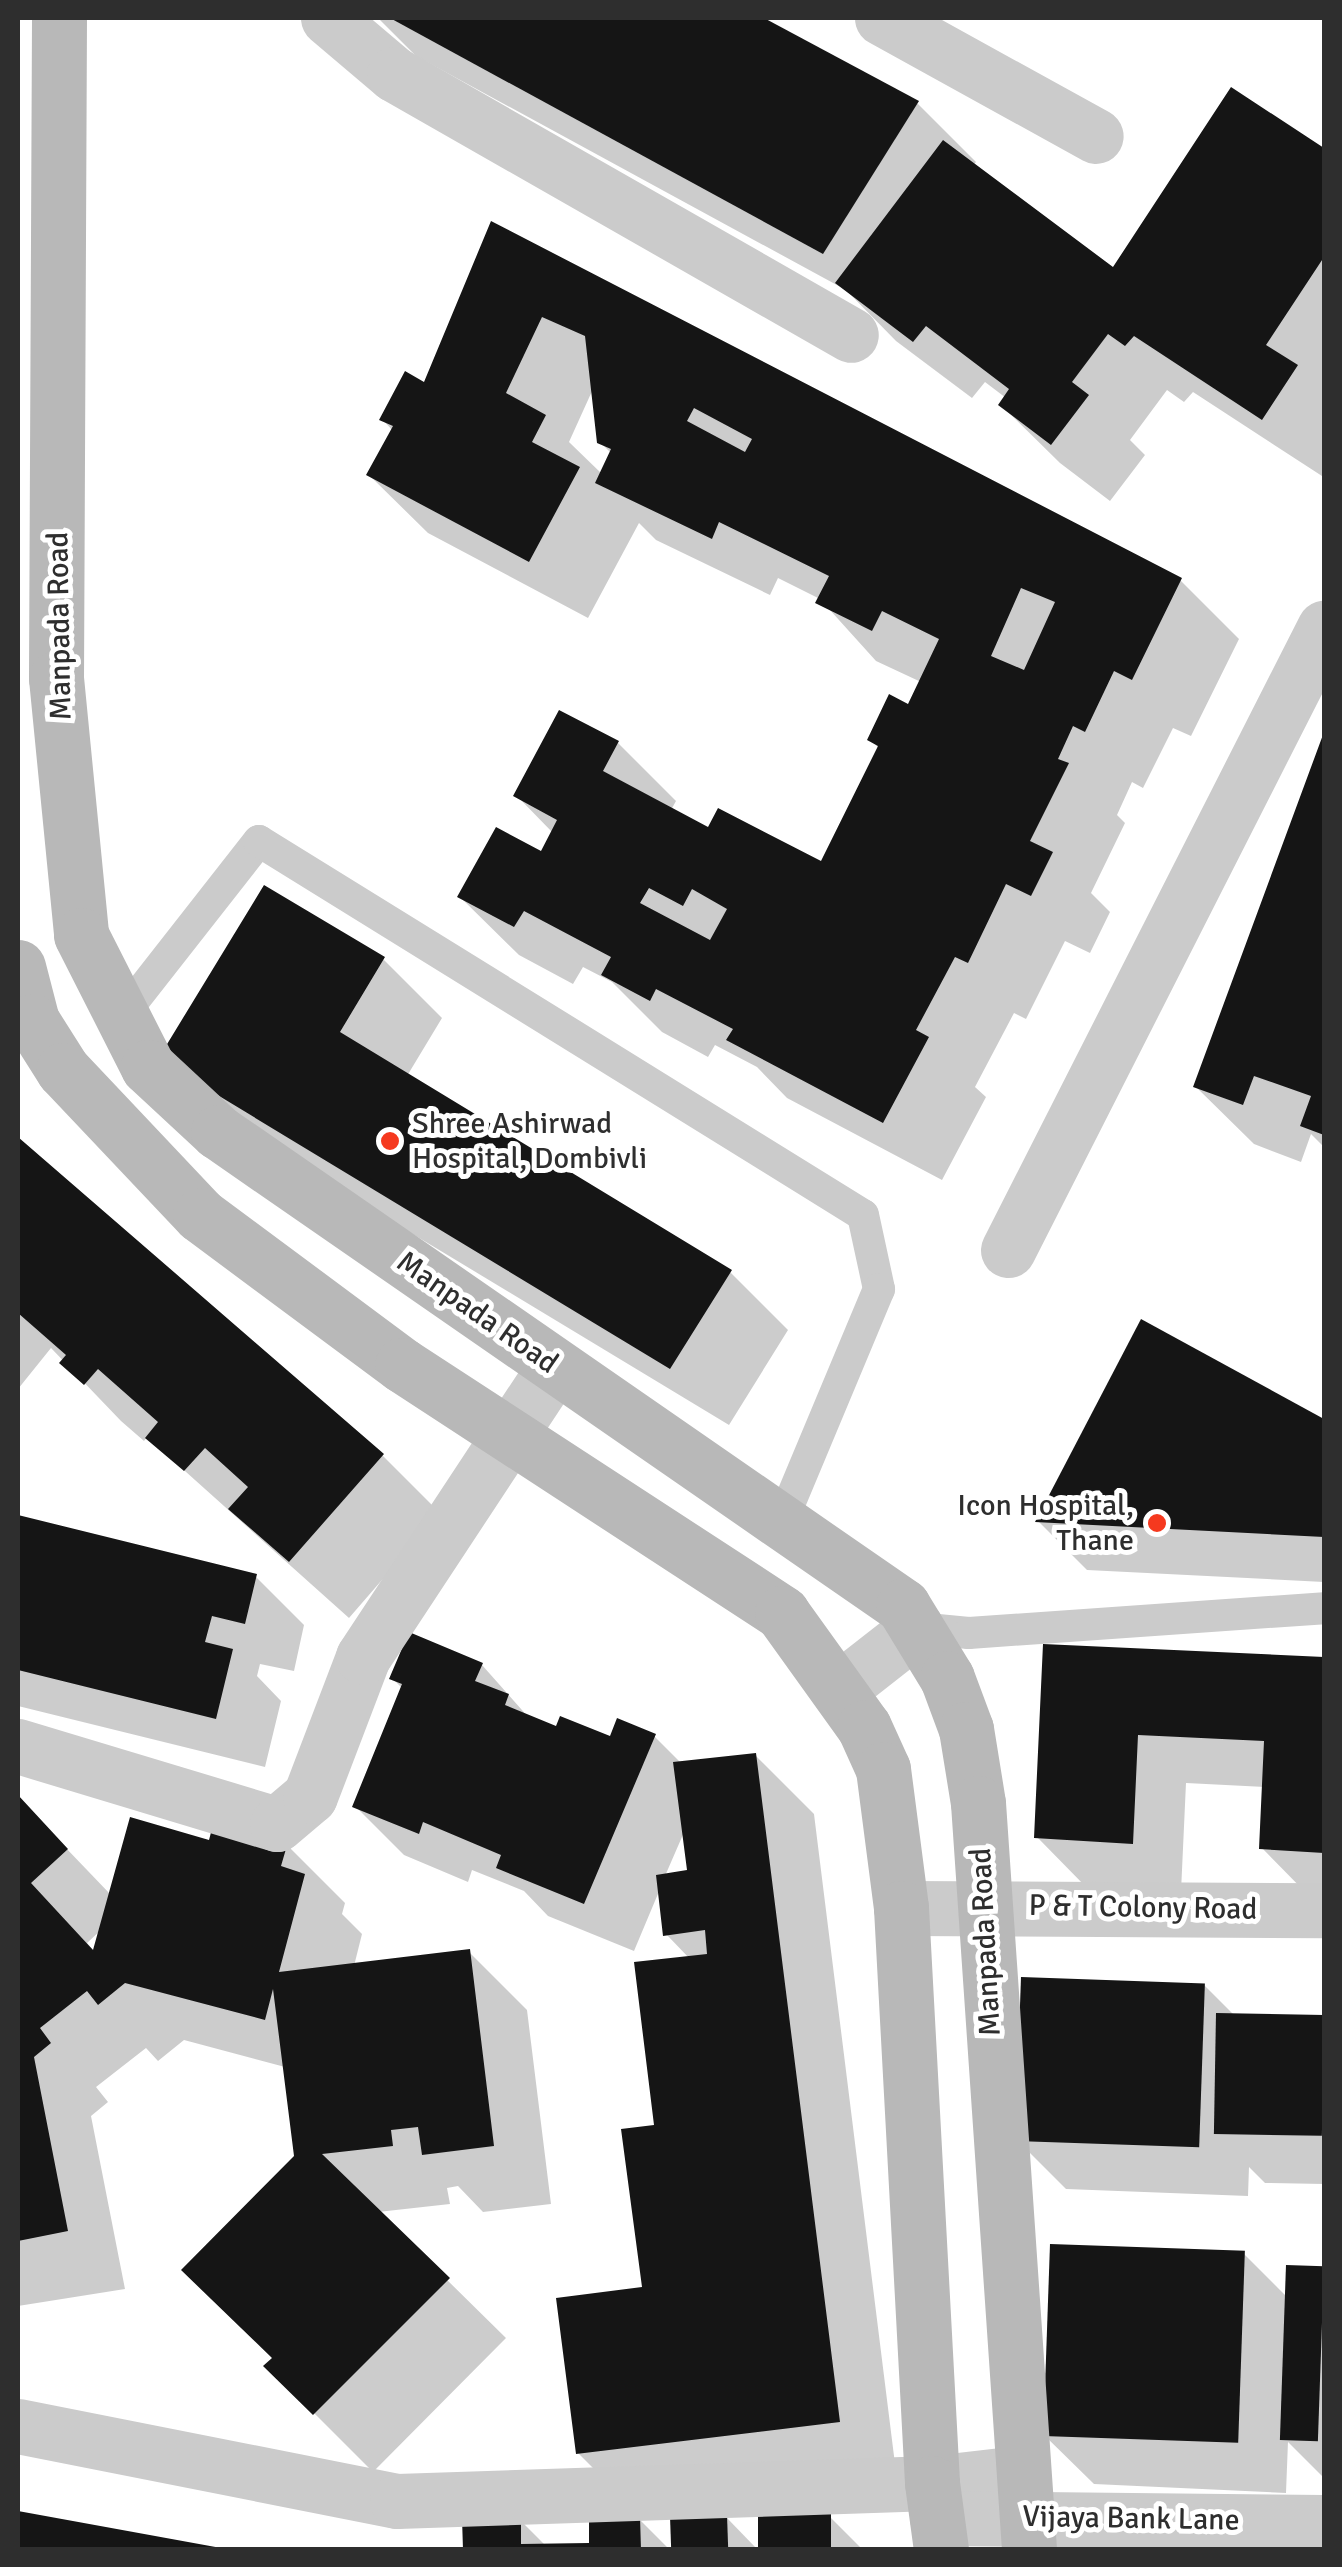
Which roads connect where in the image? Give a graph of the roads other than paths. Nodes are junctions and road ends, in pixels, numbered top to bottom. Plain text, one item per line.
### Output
1 (58, 18) edge
2 (328, 18) edge
3 (882, 18) edge
4 (1096, 136) dead end
5 (851, 335) dead end
6 (1324, 628) edge
7 (18, 975) edge
8 (120, 1018) junction
9 (64, 1070) junction
10 (1008, 1250) dead end
11 (554, 1368) junction
12 (509, 1434) junction
13 (784, 1519) junction
14 (1324, 1608) edge
15 (917, 1628) junction
16 (838, 1690) junction
17 (18, 1746) edge
18 (983, 1906) junction
19 (901, 1908) junction
20 (1324, 1910) edge
21 (18, 2426) edge
22 (1025, 2513) edge
23 (937, 2517) edge
24 (1324, 2522) edge

1 - 8 main road, Manpada Road
2 - 5 street
3 - 4 street
6 - 10 street
7 - 9 main road
8 - 9 main road
8 - 11 main road, Manpada Road
8 - 13 lane
9 - 12 main road
11 - 12 street
11 - 13 main road, Manpada Road
12 - 16 main road
12 - 17 street
13 - 15 main road, Manpada Road
14 - 15 lane
15 - 16 street
15 - 18 main road, Manpada Road
16 - 19 main road
18 - 19 street, P & T Colony Road
18 - 20 street, P & T Colony Road
18 - 22 main road, Manpada Road
19 - 23 main road
21 - 23 street, Vijaya Bank Lane
22 - 23 street, Vijaya Bank Lane
22 - 24 street, Vijaya Bank Lane

